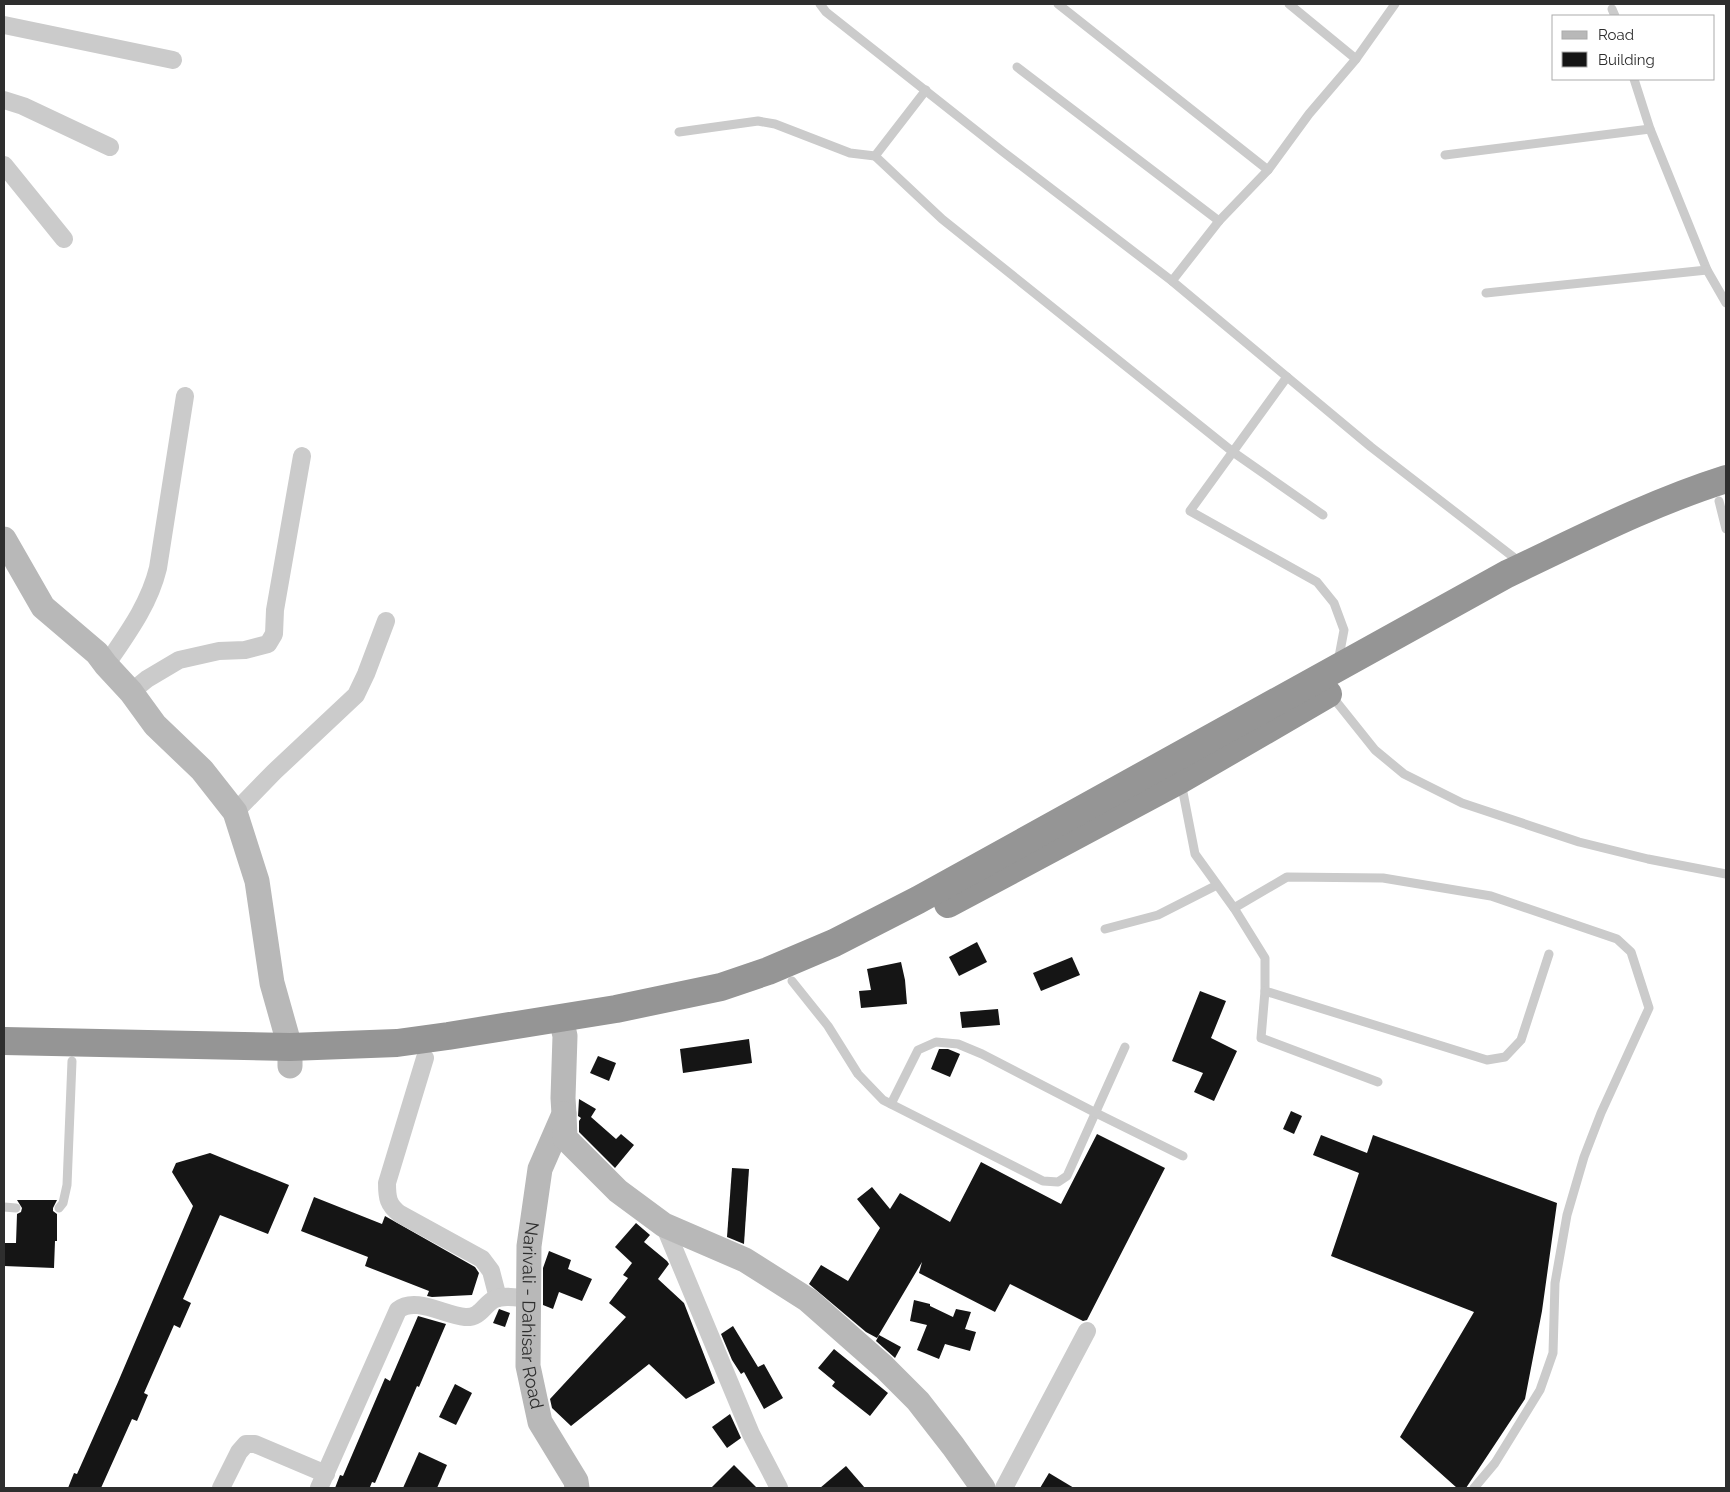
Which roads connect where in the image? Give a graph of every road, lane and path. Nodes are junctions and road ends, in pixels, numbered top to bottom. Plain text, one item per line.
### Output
1 (820, 4) edge
2 (1058, 4) edge
3 (1289, 4) edge
4 (1395, 4) edge
5 (4, 25) edge
6 (1356, 58) junction
7 (172, 60) dead end
8 (1017, 68) dead end
9 (1634, 80) edge
10 (926, 90) junction
11 (4, 100) edge
12 (1650, 129) junction
13 (679, 132) dead end
14 (110, 147) dead end
15 (1445, 155) dead end
16 (875, 156) junction
17 (4, 165) edge
18 (1268, 170) junction
19 (1219, 221) junction
20 (64, 239) dead end
21 (1706, 270) junction
22 (1172, 281) junction
23 (1486, 293) dead end
24 (1726, 303) edge
25 (1287, 377) junction
26 (184, 396) dead end
27 (1233, 452) junction
28 (302, 456) dead end
29 (1724, 493) edge
30 (1323, 515) dead end
31 (1726, 529) edge
32 (4, 539) edge
33 (1530, 574) junction
34 (386, 621) dead end
35 (106, 665) junction
36 (1333, 681) junction
37 (131, 692) junction
38 (1180, 780) junction
39 (235, 812) junction
40 (1726, 874) edge
41 (1217, 885) junction
42 (1234, 908) junction
43 (1105, 929) dead end
44 (1549, 954) dead end
45 (792, 981) junction
46 (1265, 991) junction
47 (563, 1027) junction
48 (4, 1040) edge
49 (478, 1040) junction
50 (1125, 1047) dead end
51 (290, 1057) junction
52 (425, 1058) junction
53 (4, 1059) edge
54 (72, 1061) junction
55 (1378, 1082) dead end
56 (891, 1104) junction
57 (1096, 1113) junction
58 (564, 1114) junction
59 (1183, 1156) dead end
60 (4, 1207) edge
61 (16, 1208) dead end
62 (59, 1208) dead end
63 (664, 1225) junction
64 (498, 1298) junction
65 (528, 1299) junction
66 (1087, 1331) dead end
67 (323, 1481) edge
68 (221, 1488) edge
69 (578, 1488) edge
70 (779, 1488) edge
71 (983, 1488) edge
72 (1004, 1488) edge
73 (1474, 1488) edge

1 - 10 lane
2 - 18 lane
3 - 6 lane
4 - 6 lane
5 - 7 street
6 - 18 lane
8 - 19 lane
9 - 12 lane
10 - 16 lane
10 - 22 lane
11 - 14 street
12 - 15 lane
12 - 21 lane
13 - 16 lane
16 - 27 lane
17 - 20 street
18 - 19 lane
19 - 22 lane
21 - 23 lane
21 - 24 lane
22 - 25 lane
25 - 27 lane
25 - 33 lane
26 - 35 street
27 - 30 lane
27 - 36 lane
28 - 37 street
29 - 31 lane
29 - 33 highway
32 - 35 street
33 - 36 highway
34 - 39 street
35 - 37 street
36 - 38 highway
36 - 40 lane
36 - 47 highway
37 - 39 street
38 - 41 lane
38 - 45 highway
39 - 51 street
41 - 42 lane
41 - 43 lane
42 - 46 lane
42 - 73 lane
44 - 46 lane
45 - 47 highway
45 - 56 lane
46 - 55 lane
47 - 49 highway
47 - 58 street, Narivali - Dahisar Road
48 - 51 highway
49 - 51 highway
49 - 52 highway
50 - 57 lane
51 - 52 highway
51 - 54 highway
52 - 64 street
53 - 54 highway
54 - 62 lane
56 - 57 lane
56 - 57 lane
57 - 59 lane
58 - 63 street
58 - 65 street, Narivali - Dahisar Road
60 - 61 lane
63 - 70 street
63 - 71 street
64 - 65 street
64 - 67 street
65 - 69 street, Narivali - Dahisar Road
66 - 72 street
67 - 68 street

